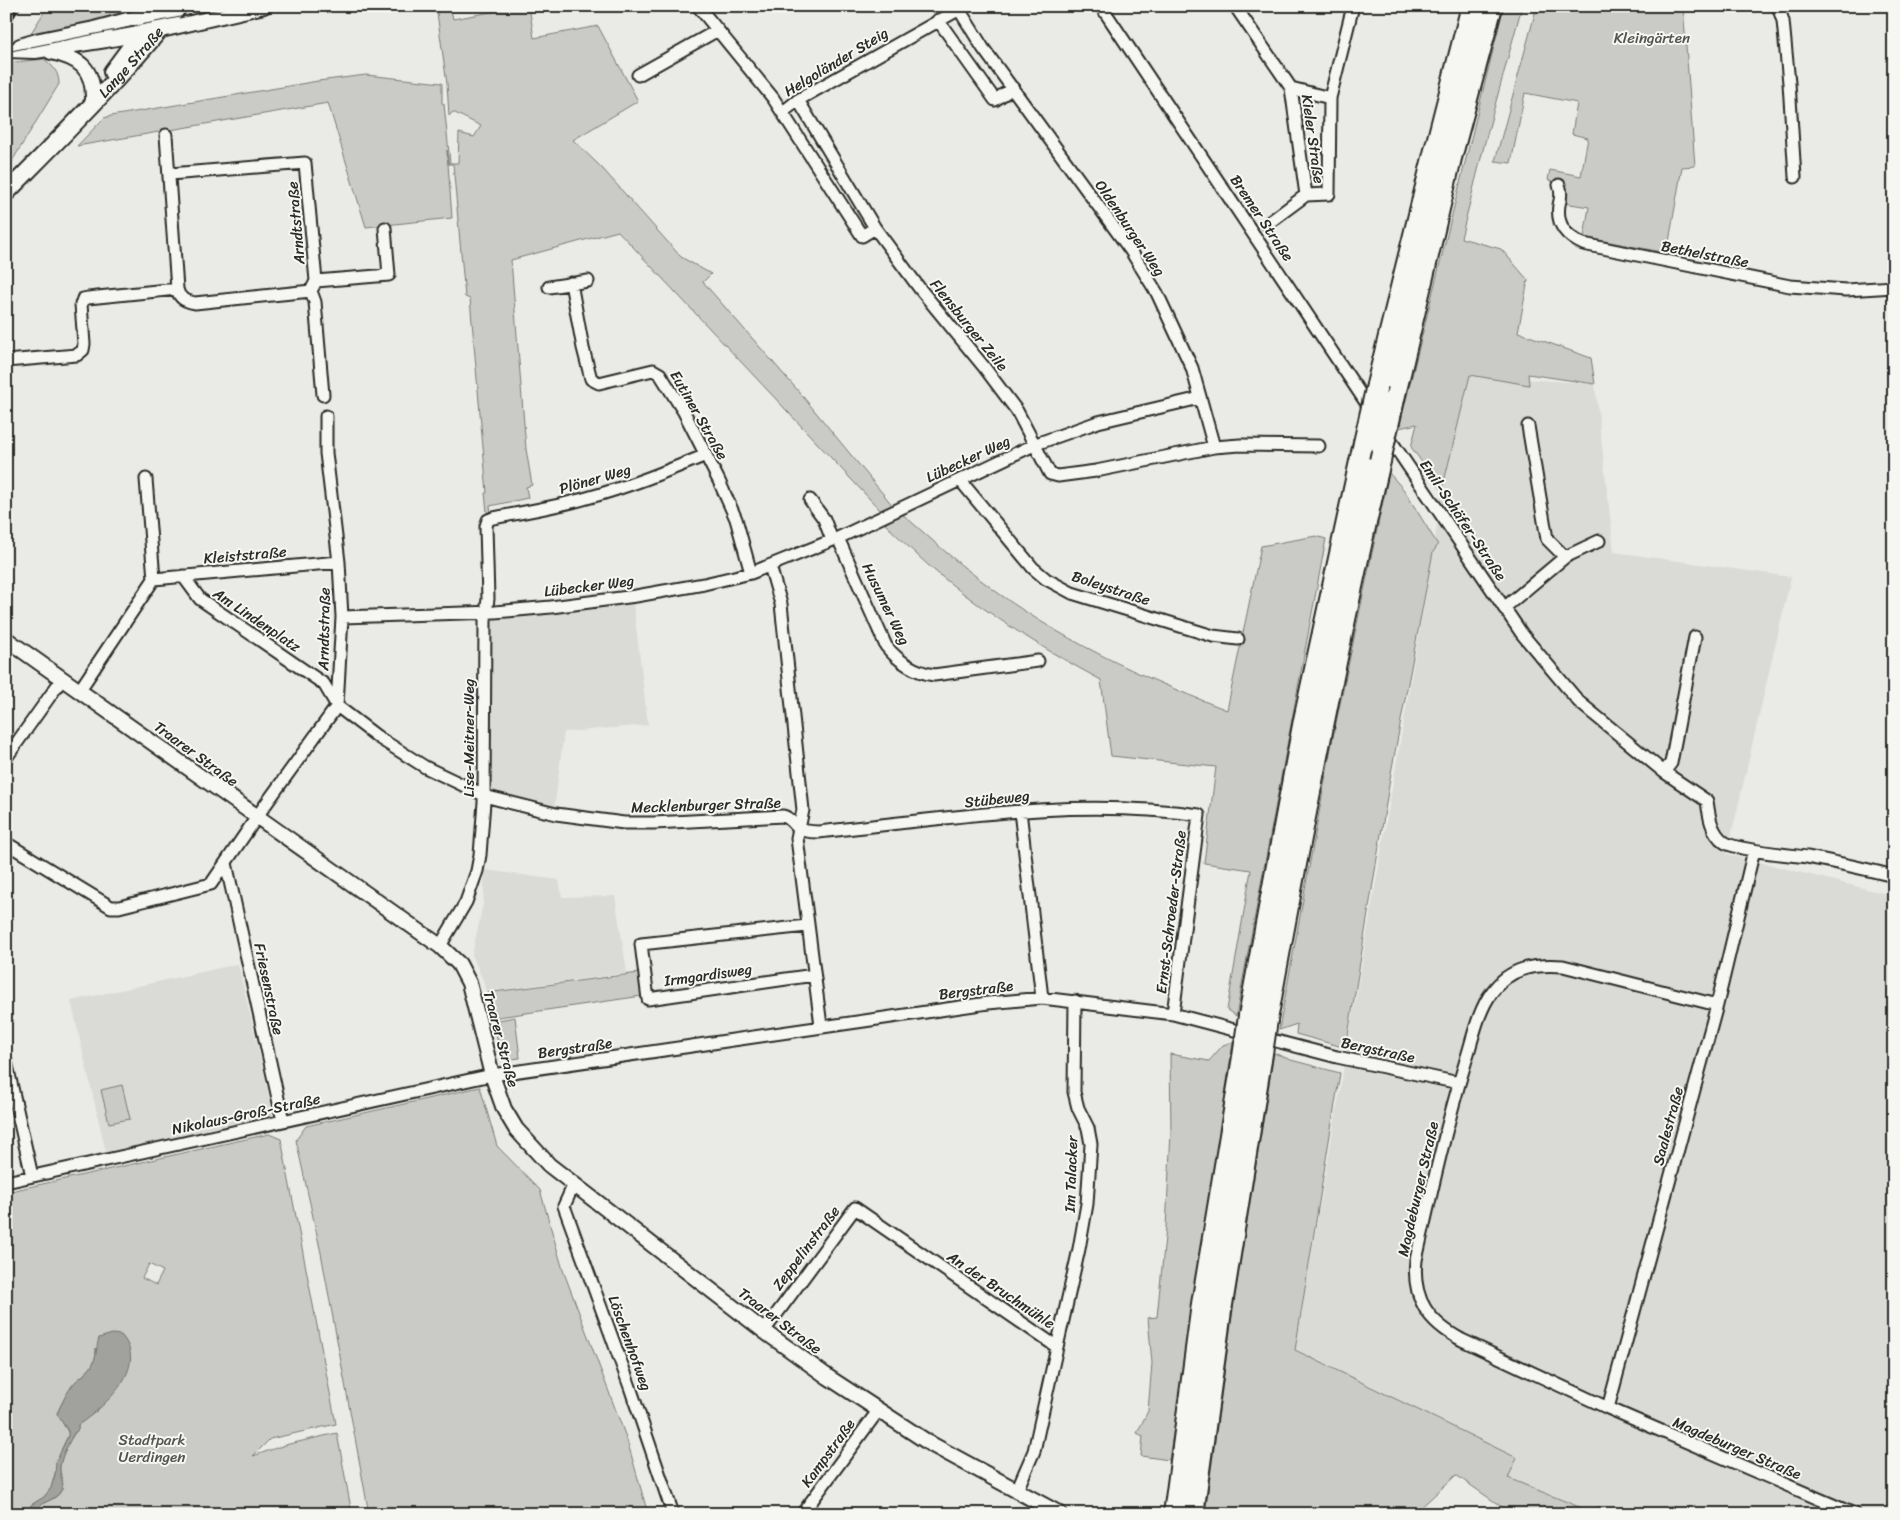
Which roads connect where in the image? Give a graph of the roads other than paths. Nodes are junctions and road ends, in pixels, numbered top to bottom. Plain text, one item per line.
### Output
1 (178, 6) edge
2 (264, 6) edge
3 (698, 6) edge
4 (1102, 6) edge
5 (1235, 6) edge
6 (1353, 6) edge
7 (1472, 6) edge
8 (1492, 6) edge
9 (1778, 6) edge
10 (957, 8) edge
11 (159, 9) edge
12 (938, 20) junction
13 (161, 30) junction
14 (718, 30) junction
15 (139, 34) junction
16 (8, 50) edge
17 (35, 51) junction
18 (638, 75) dead end
19 (1012, 88) junction
20 (1291, 88) junction
21 (1330, 98) junction
22 (93, 100) junction
23 (798, 100) junction
24 (783, 112) junction
25 (81, 116) junction
26 (166, 135) dead end
27 (170, 174) junction
28 (1795, 177) dead end
29 (1559, 185) dead end
30 (6, 194) edge
31 (1306, 195) junction
32 (1267, 224) dead end
33 (385, 228) dead end
34 (875, 228) junction
35 (588, 281) dead end
36 (572, 283) junction
37 (313, 286) junction
38 (550, 287) dead end
39 (1894, 288) edge
40 (177, 289) junction
41 (6, 361) edge
42 (324, 395) dead end
43 (1200, 398) junction
44 (326, 416) dead end
45 (1528, 426) dead end
46 (1036, 444) junction
47 (1319, 446) dead end
48 (1214, 447) junction
49 (1396, 449) joint
50 (706, 455) junction
51 (146, 479) dead end
52 (960, 480) junction
53 (810, 500) dead end
54 (488, 520) joint
55 (835, 539) junction
56 (1599, 540) dead end
57 (1565, 557) junction
58 (338, 562) junction
59 (770, 566) junction
60 (751, 573) junction
61 (182, 576) junction
62 (154, 579) junction
63 (1504, 608) junction
64 (487, 612) junction
65 (342, 617) junction
66 (1695, 637) dead end
67 (6, 639) edge
68 (1238, 639) dead end
69 (1038, 662) dead end
70 (62, 679) junction
71 (79, 691) junction
72 (337, 706) junction
73 (1313, 724) junction
74 (6, 758) edge
75 (1664, 772) junction
76 (483, 794) junction
77 (1020, 811) junction
78 (1199, 815) joint
79 (256, 818) junction
80 (799, 828) junction
81 (6, 843) edge
82 (1754, 850) junction
83 (226, 863) junction
84 (1894, 876) edge
85 (807, 926) junction
86 (440, 946) junction
87 (814, 975) junction
88 (1042, 998) junction
89 (1075, 1001) junction
90 (1716, 1005) junction
91 (1173, 1014) junction
92 (821, 1026) junction
93 (1252, 1058) junction
94 (6, 1061) edge
95 (492, 1076) junction
96 (1459, 1083) junction
97 (283, 1121) junction
98 (32, 1176) junction
99 (6, 1182) edge
100 (574, 1184) junction
101 (855, 1208) joint
102 (764, 1331) junction
103 (1057, 1347) junction
104 (1608, 1408) junction
105 (878, 1411) junction
106 (1017, 1490) junction
107 (1038, 1509) edge
108 (673, 1514) edge
109 (802, 1514) edge
110 (1060, 1514) edge
111 (1174, 1514) edge
112 (1193, 1514) edge
113 (1854, 1514) edge

1 - 11 street
1 - 13 main road, Lange Straße
2 - 13 street
3 - 14 street
4 - 49 street, Bremer Straße
5 - 20 street, Kieler Straße
6 - 21 street
7 - 73 highway, bridge
8 - 73 highway, bridge
9 - 28 street
10 - 12 street, Helgoländer Steig
10 - 19 street, Oldenburger Weg
11 - 15 main road, Lange Straße
11 - 16 street
12 - 19 street
12 - 23 street, Helgoländer Steig
13 - 15 street
13 - 25 main road, Lange Straße
14 - 18 street
14 - 24 street
15 - 17 street
15 - 22 main road, Lange Straße
16 - 17 street
17 - 22 street
19 - 43 street, Oldenburger Weg
20 - 21 street, Kieler Straße
20 - 31 street, Kieler Straße
21 - 31 street, Kieler Straße
22 - 25 main road, Lange Straße
23 - 24 street, Helgoländer Steig
23 - 34 street, Flensburger Zeile
24 - 34 street
25 - 30 main road, Lange Straße
26 - 27 street
27 - 37 street, Arndtstraße
27 - 40 street
29 - 39 street, Bethelstraße
31 - 32 street, Kieler Straße
33 - 37 street, Arndtstraße
34 - 46 street, Flensburger Zeile
35 - 36 street
36 - 38 street
36 - 50 street, Eutiner Straße
37 - 40 street
37 - 42 street, Arndtstraße
40 - 41 street
43 - 46 street, Lübecker Weg
43 - 48 street
44 - 58 street, Arndtstraße
45 - 57 street
46 - 48 street
46 - 52 street, Lübecker Weg
47 - 48 street
49 - 63 street, Emil-Schäfer-Straße
50 - 54 street, Plöner Weg
50 - 60 street, Eutiner Straße
51 - 62 street
52 - 55 street, Lübecker Weg
52 - 68 street, Boleystraße
53 - 55 street
54 - 64 street, Lise-Meitner-Weg
55 - 59 street, Lübecker Weg
55 - 69 street, Husumer Weg
56 - 57 street
57 - 63 street
58 - 61 street, Kleiststraße
58 - 65 street, Arndtstraße
59 - 60 street, Lübecker Weg
59 - 80 street
60 - 64 street, Lübecker Weg
61 - 62 street, Kleiststraße
61 - 72 street, Am Lindenplatz
62 - 71 street
63 - 75 street, Emil-Schäfer-Straße
64 - 65 street, Lübecker Weg
64 - 76 street, Lise-Meitner-Weg
65 - 72 street, Arndtstraße
66 - 75 street
67 - 70 street, Traarer Straße
70 - 71 street, Traarer Straße
70 - 74 street
71 - 79 street, Traarer Straße
72 - 76 street, Mecklenburger Straße
72 - 79 street
73 - 93 highway, bridge
75 - 82 street, Emil-Schäfer-Straße
76 - 80 street, Mecklenburger Straße
76 - 86 street, Lise-Meitner-Weg
77 - 78 street, Stübeweg
77 - 80 street, Stübeweg
77 - 88 street
78 - 91 street, Ernst-Schroeder-Straße
79 - 83 street
79 - 86 street, Traarer Straße
80 - 85 street
81 - 83 street
82 - 84 street, Emil-Schäfer-Straße
82 - 90 street, Saalestraße
83 - 97 street, Friesenstraße
85 - 87 street
85 - 87 street, Irmgardisweg
86 - 95 street, Traarer Straße
87 - 92 street
88 - 89 street, Bergstraße
88 - 92 street, Bergstraße
89 - 91 street, Bergstraße
89 - 103 street, Im Talacker
90 - 96 street, Magdeburger Straße
90 - 104 street, Saalestraße
91 - 96 street, Bergstraße
92 - 95 street, Bergstraße
93 - 111 highway
93 - 112 highway
94 - 98 street
95 - 97 street, Nikolaus-Groß-Straße
95 - 100 street, Traarer Straße
96 - 104 street, Magdeburger Straße
97 - 98 street, Nikolaus-Groß-Straße
98 - 99 street, Nikolaus-Groß-Straße
100 - 102 street, Traarer Straße
100 - 108 street, Löschenhofweg
101 - 102 street, Zeppelinstraße
101 - 103 street, An der Bruchmühle
102 - 105 street, Traarer Straße
103 - 106 street, An der Bruchmühle
104 - 113 street, Magdeburger Straße
105 - 106 street, Traarer Straße
105 - 109 street, Kampstraße
106 - 107 street, Traarer Straße
107 - 110 street, Traarer Straße

